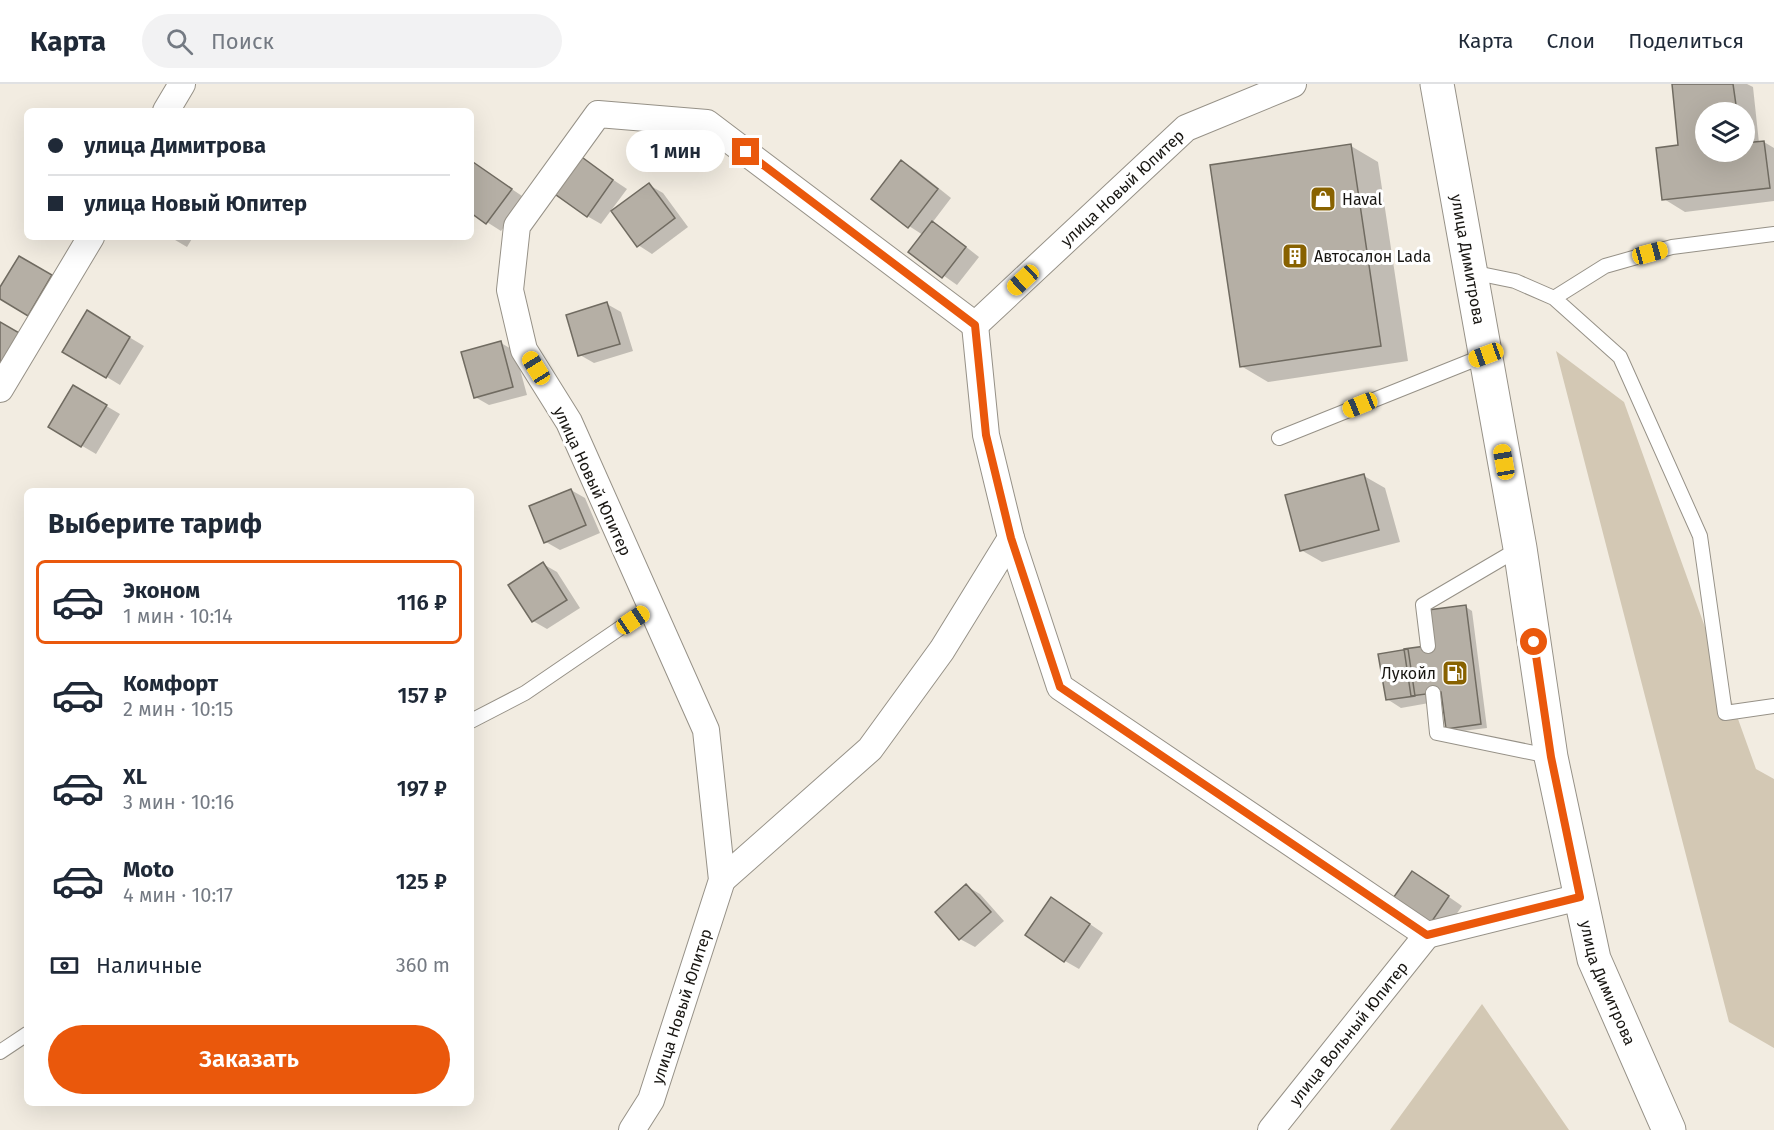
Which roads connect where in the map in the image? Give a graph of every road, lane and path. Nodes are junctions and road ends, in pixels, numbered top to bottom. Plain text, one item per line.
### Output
1 (182, 84) edge
2 (1293, 84) edge
3 (1437, 84) edge
4 (168, 108) edge
5 (1774, 234) edge
6 (89, 240) edge
7 (1471, 272) junction
8 (1554, 298) junction
9 (975, 325) junction
10 (1486, 355) junction
11 (0, 389) edge
12 (1279, 438) dead end
13 (1011, 538) junction
14 (1520, 548) junction
15 (651, 607) junction
16 (1428, 646) dead end
17 (1433, 693) dead end
18 (1774, 706) edge
19 (474, 719) edge
20 (1551, 757) junction
21 (722, 880) junction
22 (1580, 897) junction
23 (1427, 935) junction
24 (24, 1036) edge
25 (0, 1052) edge
26 (632, 1130) edge
27 (1271, 1130) edge
28 (1669, 1130) edge

1 - 4 street
2 - 9 street, улица Новый Юпитер
3 - 7 main road, улица Димитрова
5 - 8 lane
6 - 11 street
7 - 8 lane
7 - 10 main road, улица Димитрова
8 - 18 lane
9 - 13 street
9 - 15 street, улица Новый Юпитер
10 - 12 lane
10 - 14 main road, улица Димитрова
13 - 21 street
13 - 23 street
14 - 16 lane
14 - 20 main road, улица Димитрова
15 - 19 lane
15 - 21 street, улица Новый Юпитер
17 - 20 lane
20 - 22 main road, улица Димитрова
21 - 26 street, улица Новый Юпитер
22 - 23 street
22 - 28 main road, улица Димитрова
23 - 27 street, улица Вольный Юпитер
24 - 25 lane

